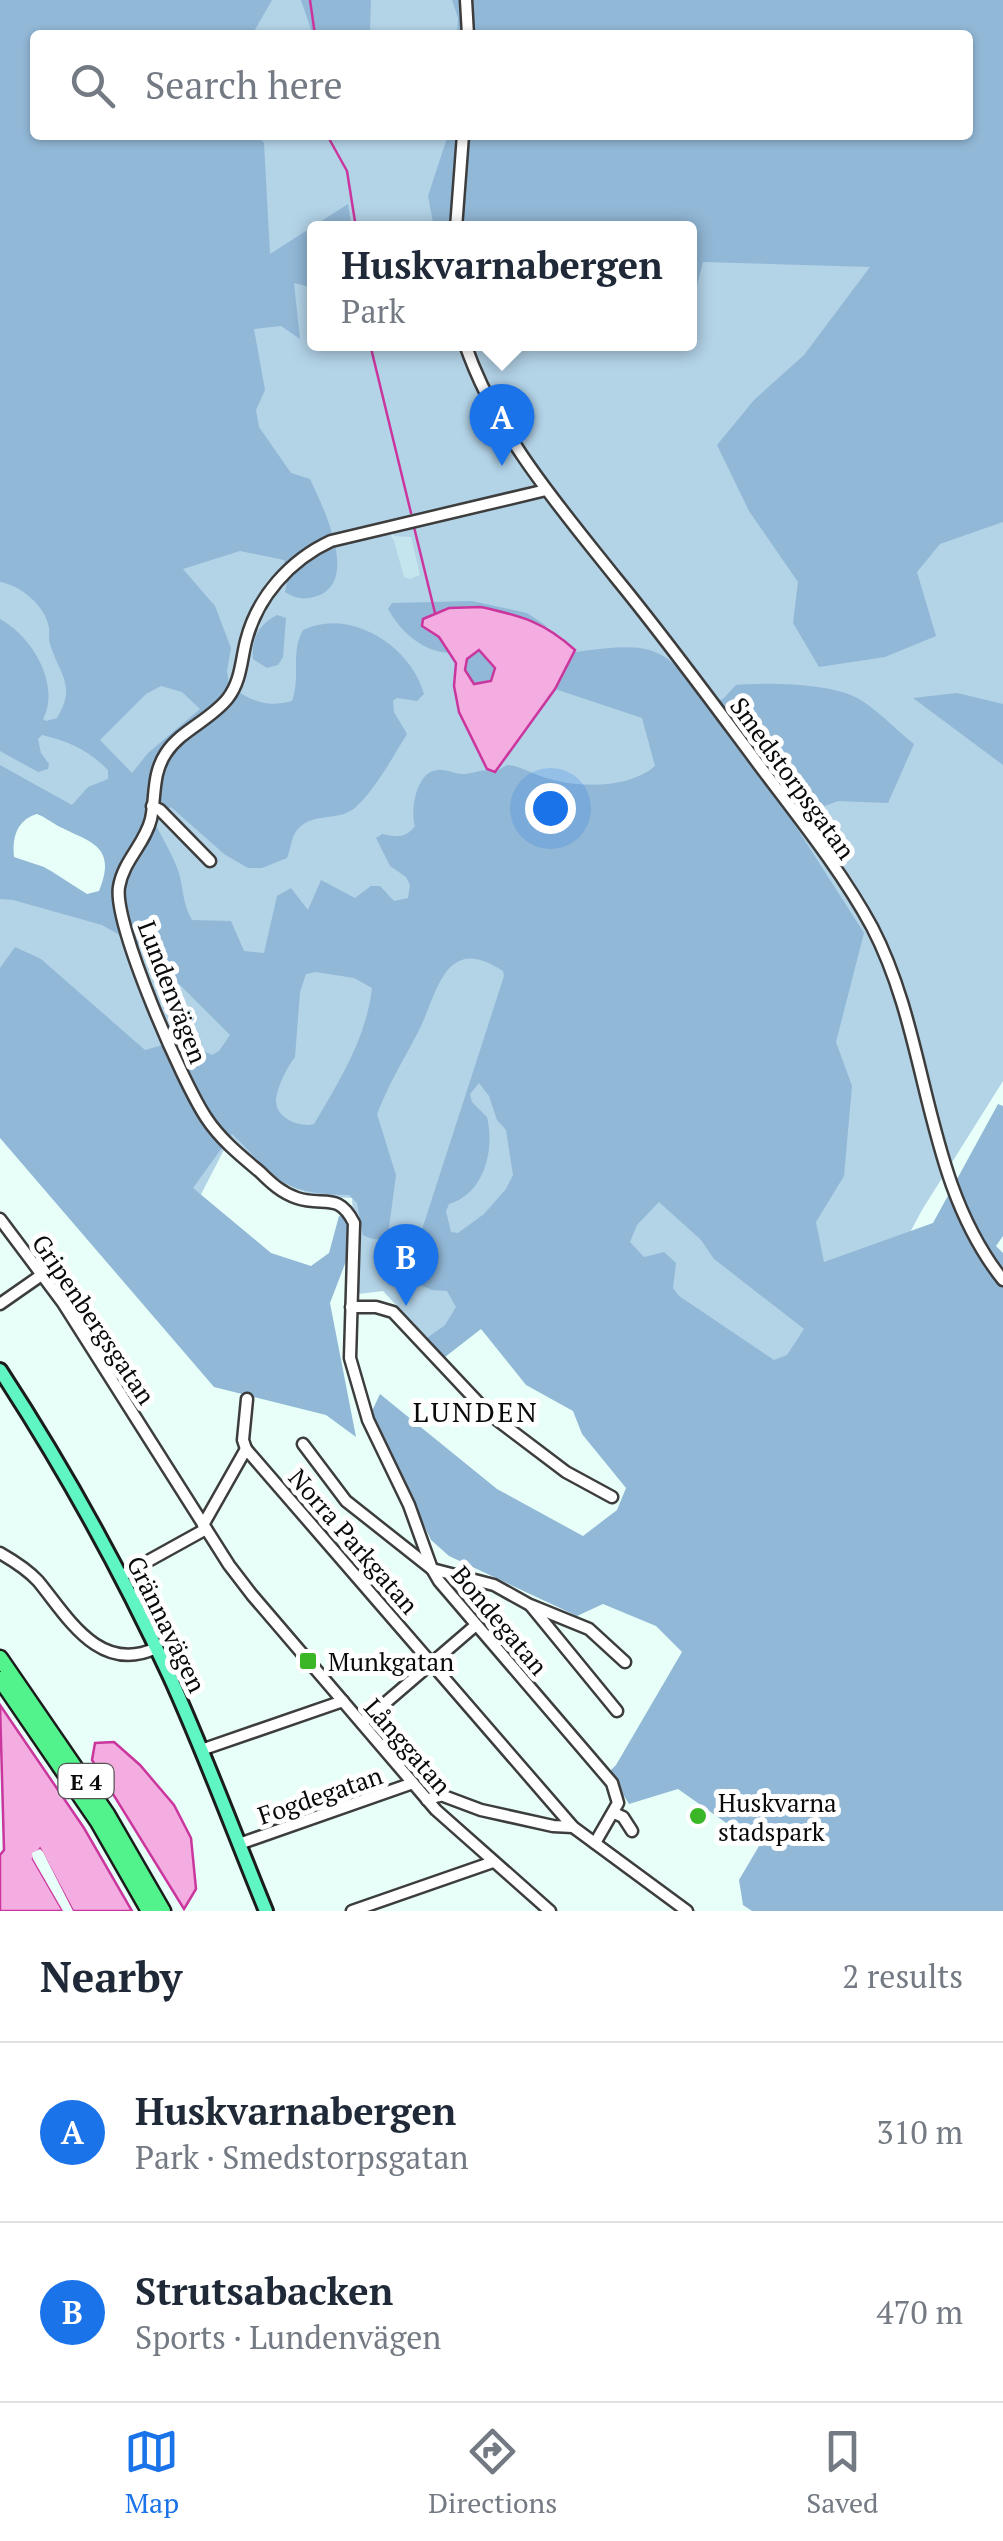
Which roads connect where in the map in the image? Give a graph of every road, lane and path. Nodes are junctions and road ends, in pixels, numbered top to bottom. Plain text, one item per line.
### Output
1 (466, 0) edge
2 (468, 30) edge
3 (463, 140) edge
4 (457, 221) edge
5 (468, 351) edge
6 (546, 490) junction
7 (152, 806) junction
8 (210, 861) dead end
9 (0, 1219) edge
10 (4, 1231) edge
11 (42, 1274) junction
12 (1003, 1280) edge
13 (0, 1304) edge
14 (351, 1307) junction
15 (0, 1370) edge
16 (247, 1399) dead end
17 (152, 1444) joint
18 (303, 1444) dead end
19 (246, 1449) junction
20 (612, 1497) dead end
21 (205, 1527) junction
22 (0, 1553) edge
23 (432, 1569) junction
24 (121, 1576) junction
25 (530, 1605) junction
26 (476, 1625) junction
27 (156, 1648) junction
28 (0, 1658) edge
29 (626, 1662) dead end
30 (432, 1663) junction
31 (0, 1679) edge
32 (342, 1701) junction
33 (617, 1710) dead end
34 (362, 1723) junction
35 (201, 1750) junction
36 (413, 1783) junction
37 (427, 1800) junction
38 (614, 1813) junction
39 (573, 1827) junction
40 (632, 1831) dead end
41 (595, 1843) junction
42 (239, 1844) junction
43 (494, 1862) junction
44 (149, 1911) edge
45 (163, 1911) edge
46 (266, 1911) edge
47 (352, 1911) edge
48 (550, 1911) edge
49 (687, 1911) edge

1 - 2 street
3 - 4 street
5 - 6 street, Smedstorpsgatan
6 - 7 street, Lundenvägen
6 - 12 street, Smedstorpsgatan
7 - 8 street
7 - 14 street, Lundenvägen
9 - 10 street, Gripenbergsgatan
10 - 11 street, Gripenbergsgatan
11 - 13 street
11 - 17 street, Gripenbergsgatan
14 - 20 street
14 - 23 street, Lundenvägen
15 - 24 main road, Grännavägen
16 - 19 street
17 - 21 street, Långgatan
18 - 23 street, Bondegatan
19 - 21 street
19 - 30 street, Norra Parkgatan
21 - 24 street
21 - 32 street, Långgatan
22 - 27 street
23 - 25 street
23 - 26 street, Bondegatan
24 - 27 main road, Grännavägen
25 - 29 street
25 - 33 street
26 - 30 street
26 - 38 street, Bondegatan
27 - 35 main road, Grännavägen
28 - 45 highway, E 4
30 - 34 street
30 - 39 street, Norra Parkgatan
31 - 44 highway, E 4
32 - 34 street, Långgatan
32 - 35 street
34 - 36 street, Långgatan
35 - 42 main road, Grännavägen
36 - 37 street, Långgatan
36 - 42 street, Fogdegatan
37 - 39 street
37 - 43 street, Långgatan
38 - 40 street
38 - 41 street
39 - 41 street, Norra Parkgatan
41 - 49 street, Norra Parkgatan
42 - 46 main road, Grännavägen
43 - 47 street
43 - 48 street, Långgatan

